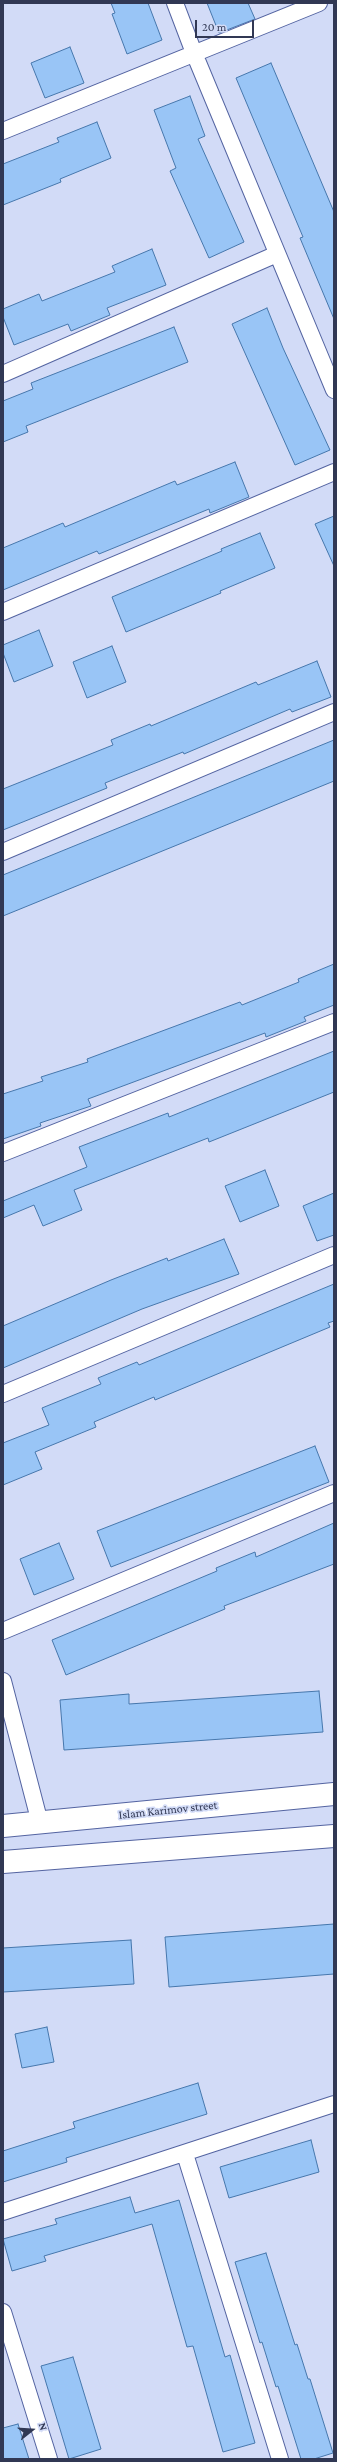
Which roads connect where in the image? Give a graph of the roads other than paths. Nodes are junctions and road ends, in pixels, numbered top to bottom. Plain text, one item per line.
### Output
1 (175, 3) edge
2 (320, 3) edge
3 (194, 53) junction
4 (3, 131) edge
5 (277, 254) junction
6 (3, 374) edge
7 (334, 390) edge
8 (334, 472) edge
9 (3, 612) edge
10 (334, 712) edge
11 (3, 852) edge
12 (334, 1022) edge
13 (3, 1153) edge
14 (334, 1255) edge
15 (3, 1394) edge
16 (334, 1493) edge
17 (3, 1631) edge
18 (3, 1681) edge
19 (334, 1794) edge
20 (40, 1823) junction
21 (3, 1826) edge
22 (334, 1836) edge
23 (3, 1862) edge
24 (334, 2104) edge
25 (185, 2154) junction
26 (3, 2212) edge
27 (3, 2312) edge
28 (48, 2459) edge
29 (280, 2459) edge

1 - 3 street
2 - 3 street
3 - 4 street
3 - 5 street
5 - 6 street
5 - 7 street
8 - 9 street
10 - 11 street
12 - 13 street
14 - 15 street
16 - 17 street
18 - 20 street
19 - 20 main road, Islam Karimov street
20 - 21 main road, Islam Karimov street
22 - 23 main road
24 - 25 street
25 - 26 street
25 - 29 street
27 - 28 street

